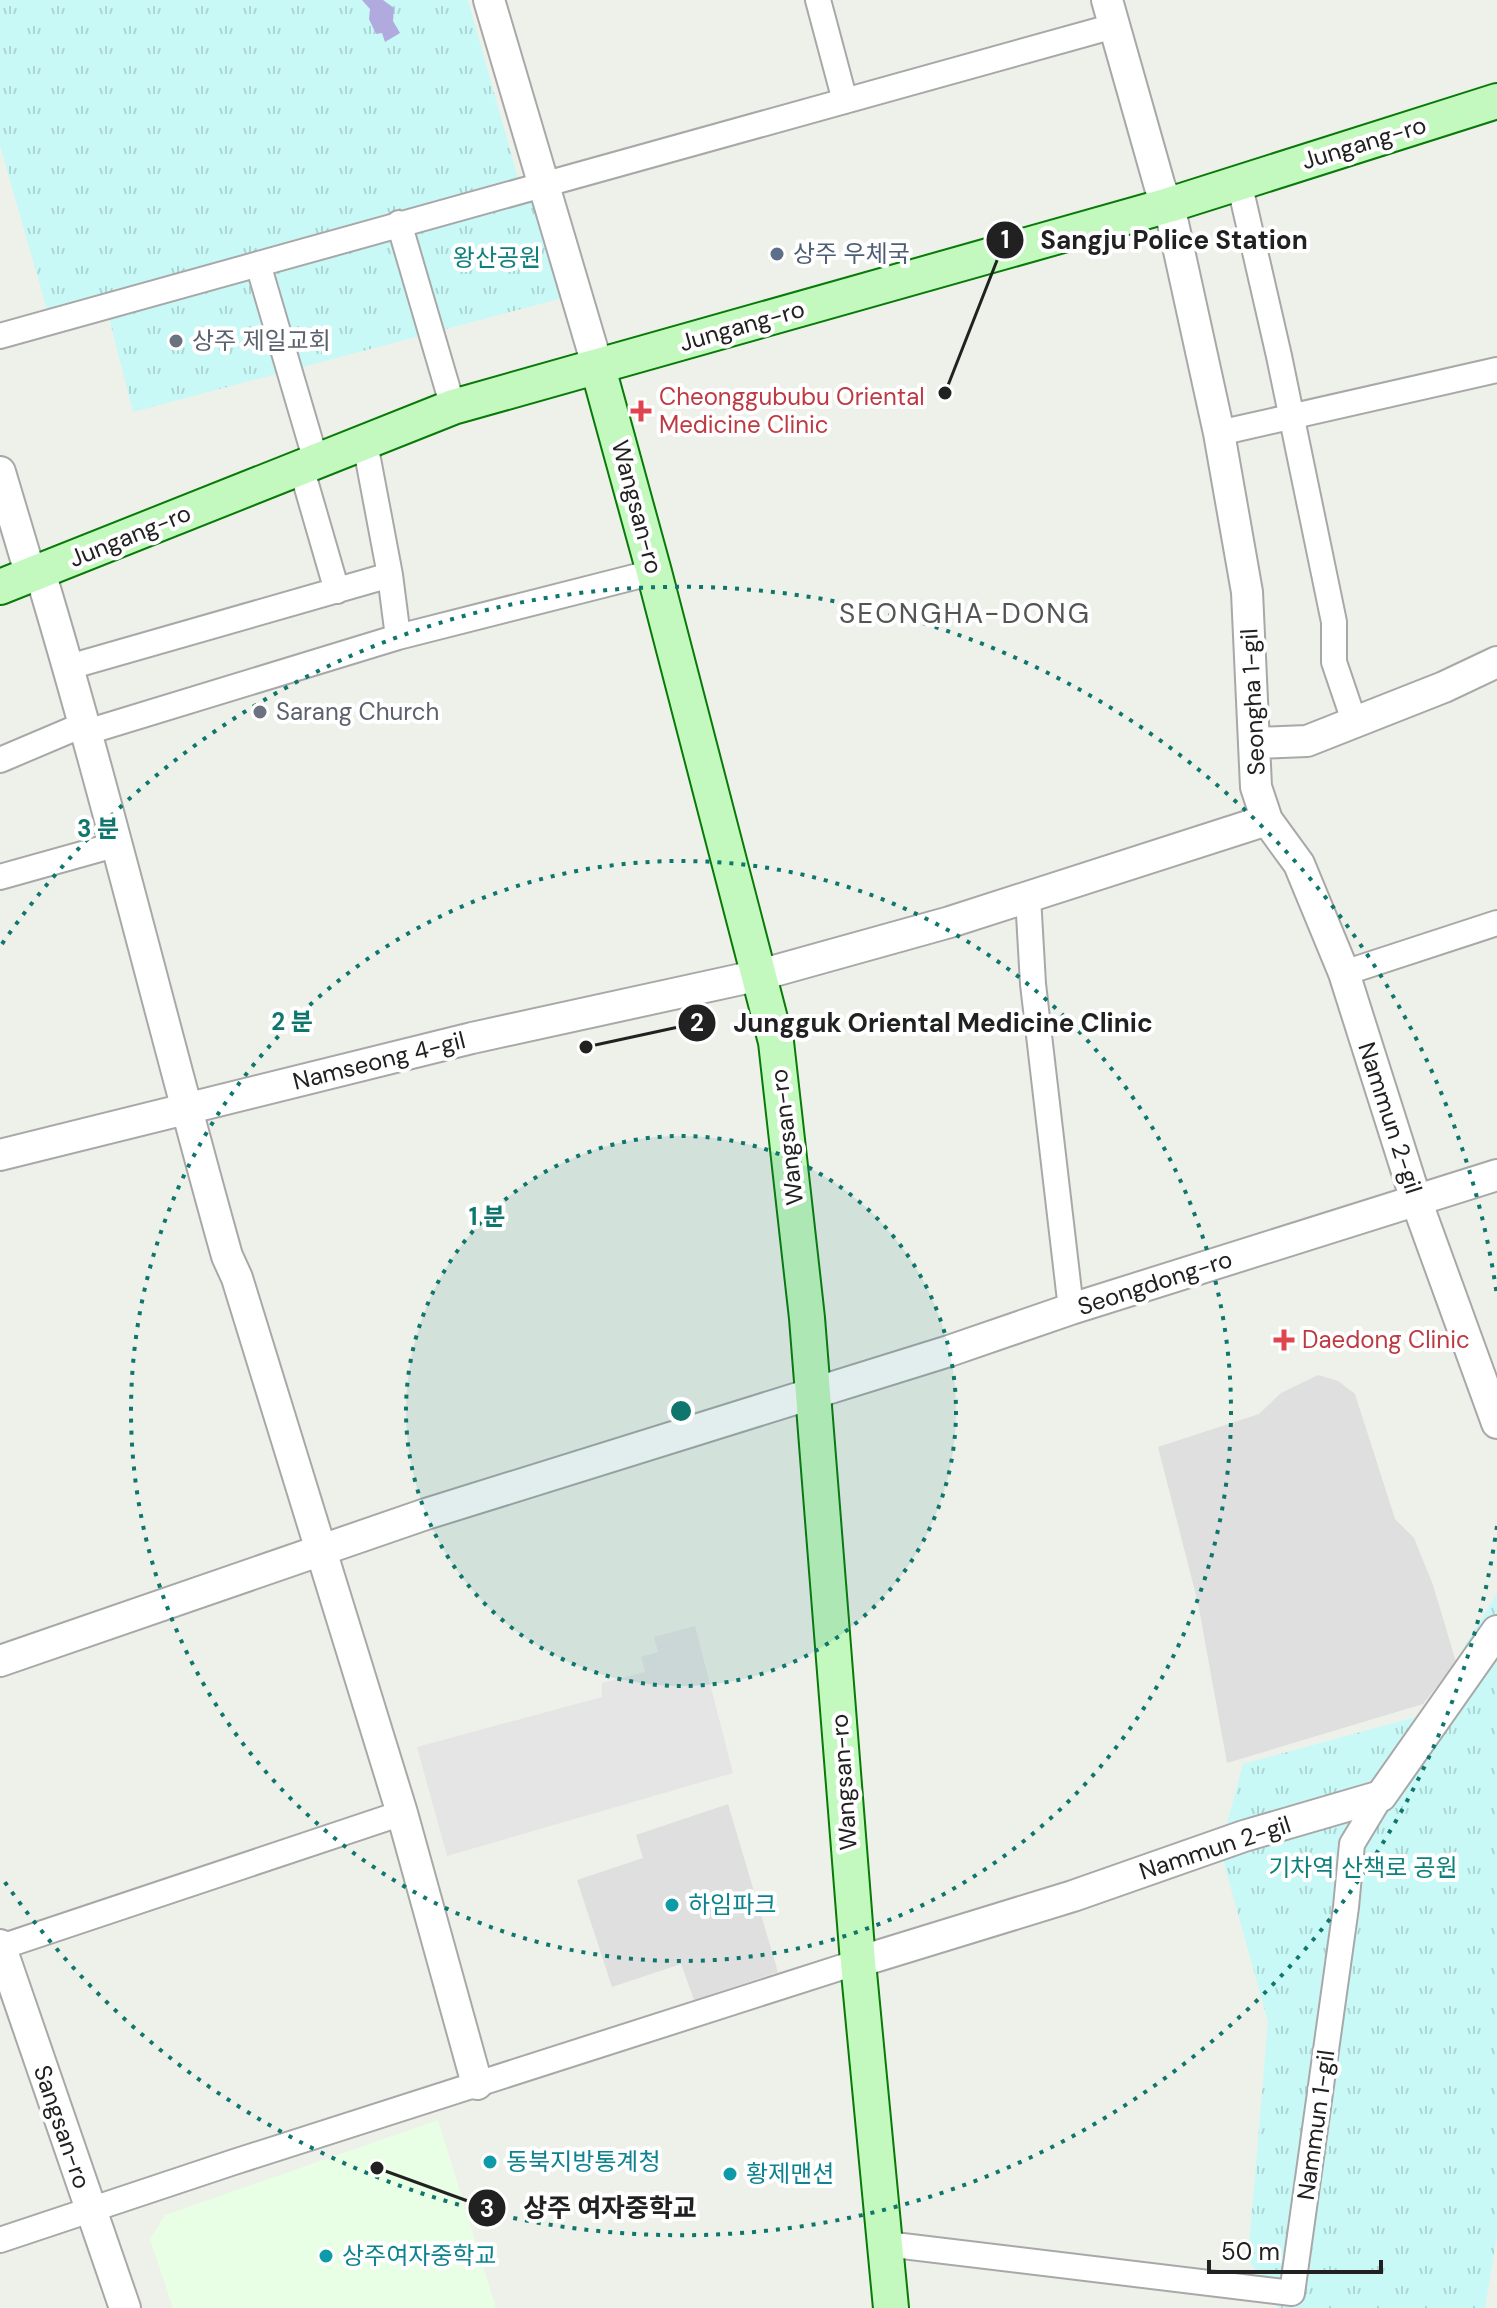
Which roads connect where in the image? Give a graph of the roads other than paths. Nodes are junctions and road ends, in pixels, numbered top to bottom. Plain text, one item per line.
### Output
1 (489, 0) edge
2 (818, 0) edge
3 (1111, 13) edge
4 (845, 101) junction
5 (1497, 101) edge
6 (1239, 182) junction
7 (543, 183) junction
8 (1169, 205) junction
9 (399, 223) junction
10 (258, 264) junction
11 (0, 336) edge
12 (598, 368) junction
13 (1497, 370) edge
14 (453, 407) junction
15 (1291, 417) junction
16 (1219, 433) junction
17 (365, 443) junction
18 (308, 464) junction
19 (0, 472) edge
20 (654, 572) junction
21 (390, 575) junction
22 (24, 578) edge
23 (337, 591) junction
24 (398, 637) junction
25 (1497, 662) edge
26 (69, 667) junction
27 (1355, 724) junction
28 (86, 728) junction
29 (1256, 743) junction
30 (0, 760) edge
31 (1267, 820) junction
32 (118, 844) junction
33 (0, 877) edge
34 (1028, 897) junction
35 (1497, 923) edge
36 (1344, 973) junction
37 (760, 975) junction
38 (186, 1109) junction
39 (0, 1155) edge
40 (1497, 1175) edge
41 (1416, 1200) junction
42 (1071, 1309) junction
43 (814, 1392) junction
44 (1497, 1423) edge
45 (321, 1549) junction
46 (1497, 1631) edge
47 (0, 1661) edge
48 (1381, 1796) junction
49 (1326, 1812) junction
50 (402, 1813) junction
51 (1352, 1844) junction
52 (0, 1946) edge
53 (858, 1962) junction
54 (477, 2084) junction
55 (90, 2211) junction
56 (0, 2240) edge
57 (886, 2244) junction
58 (1294, 2300) edge
59 (125, 2308) edge
60 (891, 2308) edge

1 - 7 street, Wangsan-ro
2 - 4 street
3 - 4 street
3 - 8 street, Seongha 1-gil
4 - 7 street
5 - 6 main road, Jungang-ro
6 - 8 main road, Jungang-ro
6 - 15 street
7 - 9 street
7 - 12 street, Wangsan-ro
8 - 12 main road, Jungang-ro
8 - 16 street, Seongha 1-gil
9 - 10 street
9 - 14 street
10 - 11 street
10 - 18 street
12 - 14 main road, Jungang-ro
12 - 20 main road, Wangsan-ro
13 - 15 street
14 - 17 main road, Jungang-ro
15 - 16 street
15 - 27 street
16 - 29 street, Seongha 1-gil
17 - 18 main road, Jungang-ro
17 - 21 street
18 - 22 main road, Jungang-ro
18 - 23 street
19 - 22 street
20 - 24 street
20 - 37 main road, Wangsan-ro
21 - 23 street
21 - 24 street
22 - 26 street
23 - 26 street
24 - 28 street
25 - 27 street
26 - 28 street
27 - 29 street
28 - 30 street
28 - 32 street
29 - 31 street, Seongha 1-gil
31 - 34 street
31 - 36 street, Nammun 2-gil
32 - 33 street
32 - 38 street
34 - 37 street
34 - 42 street
35 - 36 street
36 - 41 street, Nammun 2-gil
37 - 38 street, Namseong 4-gil
37 - 43 main road, Wangsan-ro
38 - 39 street, Namseong 4-gil
38 - 45 street
40 - 41 street, Seongdong-ro
41 - 42 street, Seongdong-ro
41 - 44 street, Nammun 2-gil
42 - 43 street, Seongdong-ro
43 - 45 street, Seongdong-ro
43 - 53 main road, Wangsan-ro
45 - 47 street, Seongdong-ro
45 - 50 street
46 - 48 street
48 - 49 street, Nammun 2-gil
48 - 51 street, Nammun 1-gil
49 - 51 street
49 - 53 street, Nammun 2-gil
50 - 52 street
50 - 54 street
51 - 58 street, Nammun 1-gil
52 - 55 street, Sangsan-ro
53 - 54 street
53 - 57 main road, Wangsan-ro
54 - 55 street
55 - 56 street
55 - 59 street, Sangsan-ro
57 - 58 street, Nammun 1-gil
57 - 60 main road, Wangsan-ro

